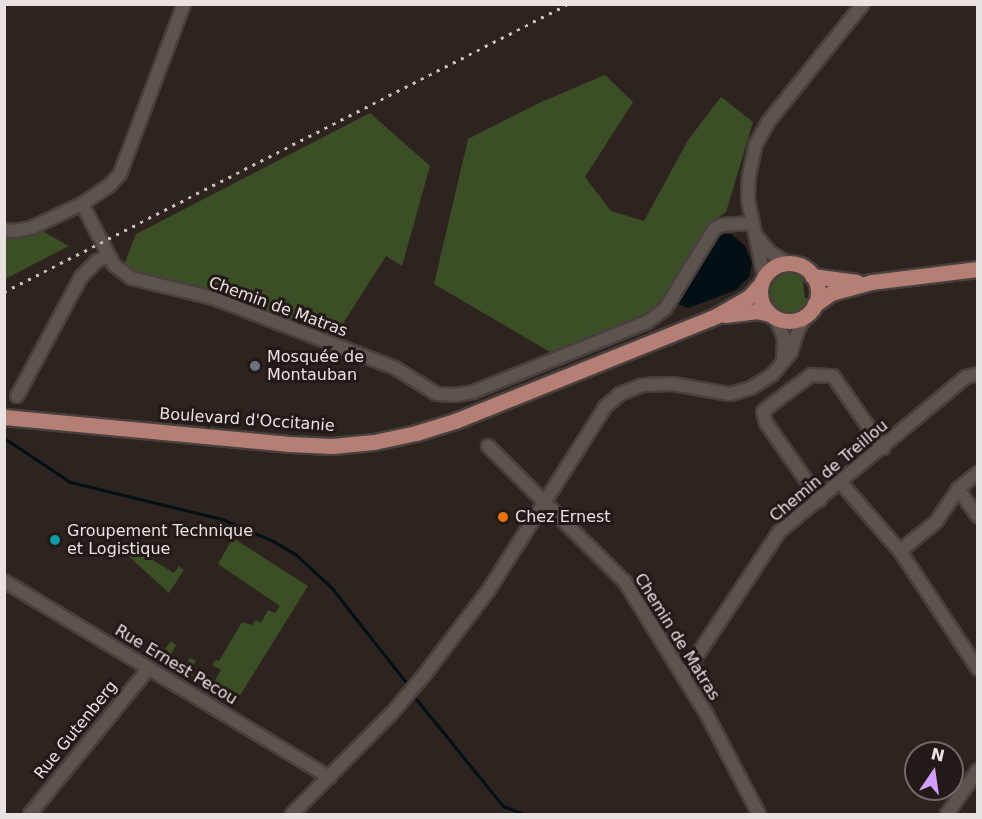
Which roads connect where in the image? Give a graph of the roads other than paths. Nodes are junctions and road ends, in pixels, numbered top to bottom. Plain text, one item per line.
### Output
1 (184, 4) edge
2 (863, 4) edge
3 (82, 204) junction
4 (752, 226) junction
5 (4, 230) edge
6 (108, 256) junction
7 (787, 263) junction
8 (978, 269) edge
9 (813, 276) junction
10 (762, 280) junction
11 (872, 282) junction
12 (811, 309) junction
13 (716, 316) junction
14 (773, 316) junction
15 (783, 359) junction
16 (978, 374) edge
17 (17, 396) dead end
18 (4, 417) edge
19 (488, 446) dead end
20 (883, 448) junction
21 (978, 473) edge
22 (841, 483) junction
23 (958, 489) junction
24 (820, 500) junction
25 (545, 504) junction
26 (978, 518) edge
27 (900, 551) junction
28 (4, 581) edge
29 (149, 668) junction
30 (978, 669) edge
31 (682, 674) junction
32 (978, 770) edge
33 (329, 777) junction
34 (30, 814) edge
35 (292, 814) edge
36 (759, 814) edge
37 (947, 814) edge

1 - 3 street
2 - 4 street
3 - 5 street
3 - 6 street, Chemin de Matras
4 - 6 street, Chemin de Matras
4 - 7 street
4 - 10 street
6 - 17 street
7 - 9 main road
7 - 10 main road
8 - 11 main road
9 - 11 main road
9 - 12 main road
10 - 13 main road, Boulevard d'Occitanie
10 - 14 main road
11 - 12 main road
12 - 14 main road
12 - 15 street
13 - 14 main road, Boulevard d'Occitanie
13 - 18 main road, Boulevard d'Occitanie
14 - 15 street
15 - 25 street
16 - 20 street, Chemin de Treillou
19 - 25 street, Chemin de Matras
20 - 22 street, Chemin de Treillou
20 - 24 street
21 - 23 street
22 - 24 street, Chemin de Treillou
22 - 27 street
23 - 26 street
23 - 27 street
24 - 31 street, Chemin de Treillou
25 - 31 street, Chemin de Matras
25 - 33 street
27 - 30 street
28 - 29 street, Rue Ernest Pecou
29 - 33 street, Rue Ernest Pecou
29 - 34 street, Rue Gutenberg
31 - 36 street, Chemin de Matras
32 - 37 street
33 - 35 street

